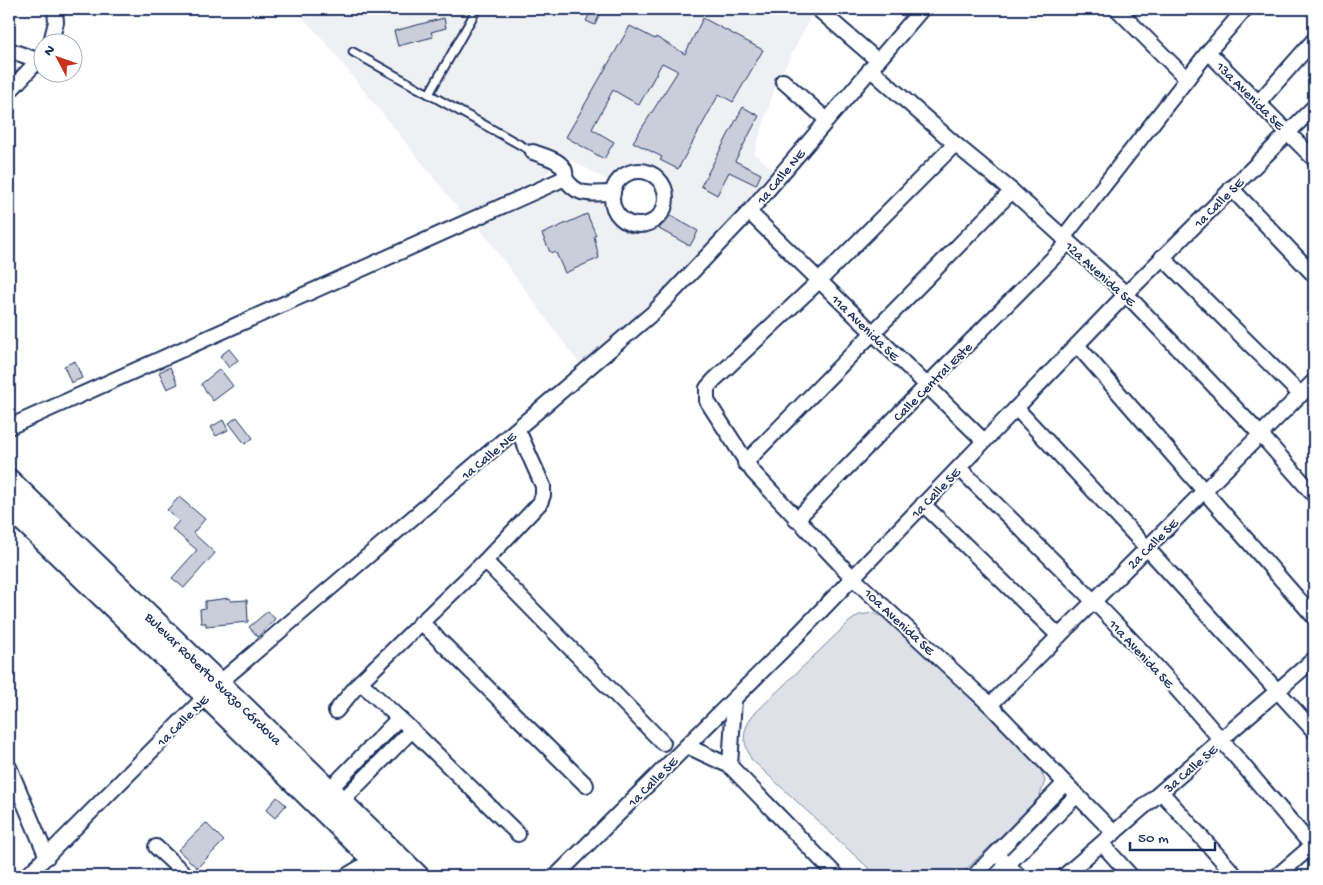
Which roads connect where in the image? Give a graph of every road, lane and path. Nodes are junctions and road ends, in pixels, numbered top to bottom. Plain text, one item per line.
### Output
1 (55, 9) edge
2 (477, 9) edge
3 (922, 9) edge
4 (1118, 9) edge
5 (1245, 9) edge
6 (827, 12) edge
7 (54, 32) edge
8 (1314, 40) edge
9 (9, 50) edge
10 (354, 52) dead end
11 (1208, 52) junction
12 (32, 56) edge
13 (874, 65) junction
14 (32, 68) edge
15 (1187, 79) junction
16 (783, 81) dead end
17 (9, 92) edge
18 (429, 94) junction
19 (1259, 102) junction
20 (1314, 107) edge
21 (827, 120) junction
22 (1289, 133) junction
23 (955, 144) junction
24 (534, 152) joint
25 (1314, 159) edge
26 (565, 178) junction
27 (1231, 188) junction
28 (1012, 192) junction
29 (613, 193) dead end
30 (749, 212) junction
31 (1065, 241) junction
32 (1162, 258) junction
33 (1314, 275) edge
34 (819, 281) junction
35 (1126, 294) junction
36 (872, 333) junction
37 (1077, 345) junction
38 (1314, 381) edge
39 (926, 386) junction
40 (1301, 395) junction
41 (1016, 408) junction
42 (9, 427) edge
43 (518, 430) junction
44 (1260, 435) junction
45 (984, 441) junction
46 (745, 463) junction
47 (959, 468) junction
48 (9, 480) edge
49 (1204, 491) junction
50 (1314, 495) edge
51 (923, 504) junction
52 (9, 507) edge
53 (796, 520) junction
54 (1148, 548) junction
55 (484, 561) junction
56 (853, 578) junction
57 (1094, 601) junction
58 (1314, 617) edge
59 (422, 622) junction
60 (1059, 636) junction
61 (1314, 659) edge
62 (360, 682) junction
63 (212, 689) junction
64 (1278, 691) junction
65 (734, 699) junction
66 (990, 704) junction
67 (336, 711) dead end
68 (399, 718) junction
69 (412, 730) junction
70 (1314, 731) edge
71 (1223, 740) junction
72 (662, 743) dead end
73 (687, 746) junction
74 (730, 766) junction
75 (9, 767) edge
76 (1065, 783) junction
77 (586, 786) dead end
78 (1162, 793) junction
79 (1077, 795) junction
80 (336, 796) junction
81 (1114, 833) junction
82 (518, 834) dead end
83 (1102, 844) junction
84 (1314, 846) edge
85 (156, 847) dead end
86 (996, 853) junction
87 (47, 857) junction
88 (373, 860) junction
89 (1008, 864) junction
90 (28, 876) edge
91 (188, 876) edge
92 (346, 876) edge
93 (390, 876) edge
94 (418, 876) edge
95 (556, 876) edge
96 (837, 876) edge
97 (974, 876) edge
98 (996, 876) edge
99 (1019, 876) edge
100 (1064, 876) edge
101 (1131, 876) edge
102 (1236, 876) edge
103 (1278, 876) edge

1 - 7 street
2 - 18 lane
3 - 13 street, 1a Calle NE
4 - 15 street
5 - 11 street, Calle Central Este
6 - 13 street, 12a Avenida SE
8 - 19 street
9 - 12 street
10 - 18 lane
11 - 15 street, Calle Central Este
11 - 19 street, 13a Avenida SE
13 - 21 street, 1a Calle NE
13 - 23 street, 12a Avenida SE
14 - 17 street
15 - 31 street, Calle Central Este
16 - 21 street
18 - 24 lane
19 - 22 street, 13a Avenida SE
20 - 22 street, 1a Calle SE
21 - 30 street, 1a Calle NE
22 - 25 street, 13a Avenida SE
22 - 27 street, 1a Calle SE
23 - 28 street, 12a Avenida SE
23 - 34 street
24 - 26 street
26 - 29 street
26 - 42 street
27 - 32 street, 1a Calle SE
27 - 33 street
28 - 31 street, 12a Avenida SE
28 - 36 street
30 - 34 street, 11a Avenida SE
30 - 43 street, 1a Calle NE
31 - 35 street, 12a Avenida SE
31 - 39 street, Calle Central Este
32 - 35 street, 1a Calle SE
32 - 40 street
34 - 36 street, 11a Avenida SE
34 - 46 street, 10a Avenida SE
35 - 37 street, 1a Calle SE
35 - 44 street, 12a Avenida SE
36 - 39 street, 11a Avenida SE
36 - 46 street
37 - 41 street, 1a Calle SE
37 - 49 street
38 - 40 street, 2a Calle SE
39 - 45 street, 11a Avenida SE
39 - 53 street, Calle Central Este
40 - 44 street, 2a Calle SE
41 - 45 street, 1a Calle SE
41 - 54 street
43 - 55 street
43 - 63 street, 1a Calle NE
44 - 49 street, 2a Calle SE
44 - 50 street, 12a Avenida SE
45 - 47 street, 1a Calle SE
46 - 53 street, 10a Avenida SE
47 - 51 street, 1a Calle SE
47 - 57 street, 11a Avenida SE
48 - 63 main road, Bulevar Roberto Suazo Córdova
49 - 54 street, 2a Calle SE
49 - 58 street
51 - 56 street, 1a Calle SE
51 - 60 street
52 - 63 main road, Bulevar Roberto Suazo Córdova
53 - 56 street, 10a Avenida SE
54 - 57 street, 2a Calle SE
54 - 64 street
55 - 59 street
55 - 72 street
56 - 65 street, 1a Calle SE
56 - 66 street, 10a Avenida SE
57 - 60 street, 2a Calle SE
57 - 71 street, 11a Avenida SE
59 - 62 street
59 - 77 street
60 - 66 street, 2a Calle SE
61 - 64 street, 3a Calle SE
62 - 67 street
62 - 68 street
63 - 80 main road, Bulevar Roberto Suazo Córdova
63 - 87 street, 1a Calle NE
63 - 88 main road, Bulevar Roberto Suazo Córdova
64 - 70 street
64 - 71 street, 3a Calle SE
65 - 73 street, 1a Calle SE
65 - 74 street
66 - 76 street, 10a Avenida SE
68 - 69 street
68 - 80 street
69 - 80 street
69 - 82 street
71 - 78 street, 3a Calle SE
71 - 84 street, 11a Avenida SE
73 - 74 street
73 - 95 street, 1a Calle SE
74 - 96 street
75 - 87 street
76 - 79 street, 10a Avenida SE
76 - 86 street
78 - 81 street, 3a Calle SE
78 - 102 street
79 - 81 street, 10a Avenida SE
79 - 89 street
80 - 94 main road, Bulevar Roberto Suazo Córdova
81 - 83 street, 3a Calle SE
83 - 100 street, 3a Calle SE
83 - 101 street
84 - 103 street
85 - 91 street
86 - 89 street
86 - 97 street
87 - 90 street, 1a Calle NE
88 - 92 street
88 - 93 main road, Bulevar Roberto Suazo Córdova
89 - 98 street
89 - 99 street

